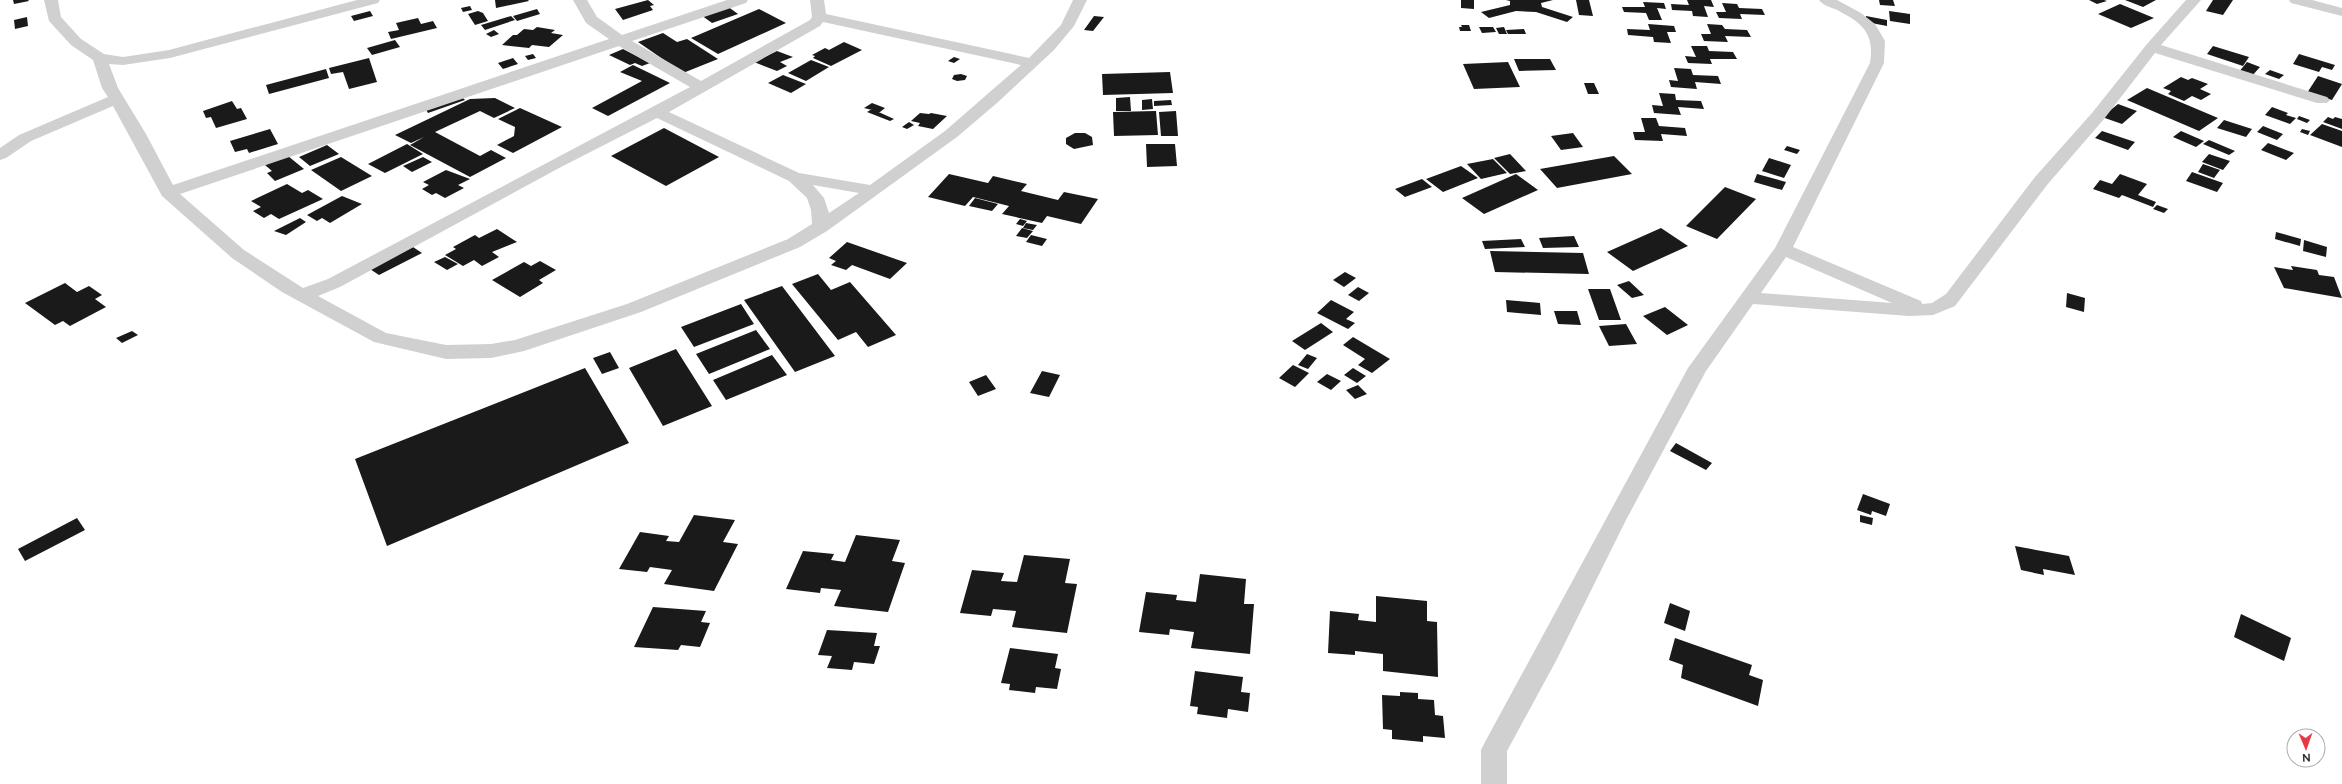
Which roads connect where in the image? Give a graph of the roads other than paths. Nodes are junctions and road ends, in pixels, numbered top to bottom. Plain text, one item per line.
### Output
1 (51, 0) edge
2 (373, 0) edge
3 (580, 0) edge
4 (741, 0) edge
5 (817, 0) edge
6 (1080, 0) edge
7 (1826, 0) edge
8 (2194, 0) edge
9 (2296, 0) edge
10 (2342, 12) edge
11 (819, 17) junction
12 (619, 40) junction
13 (2152, 47) junction
14 (100, 58) junction
15 (1031, 63) junction
16 (701, 87) junction
17 (117, 99) junction
18 (2322, 100) dead end
19 (657, 112) junction
20 (0, 155) edge
21 (795, 177) junction
22 (873, 190) junction
23 (168, 192) junction
24 (821, 227) junction
25 (1783, 249) junction
26 (301, 296) junction
27 (1750, 298) junction
28 (1927, 310) junction
29 (1494, 784) edge

1 - 14 street
2 - 14 street
3 - 12 street
4 - 12 street
5 - 11 street
6 - 15 street
7 - 25 street
8 - 13 street
9 - 10 street
11 - 15 street
11 - 16 street
12 - 16 street
12 - 23 street
13 - 18 street
13 - 28 street
14 - 17 street
15 - 22 street
16 - 19 street
17 - 20 street
17 - 23 street
19 - 21 street
19 - 26 street
21 - 22 street
21 - 24 street
22 - 24 street
23 - 26 street
24 - 26 street
25 - 27 street
25 - 28 street
27 - 28 street
27 - 29 street

